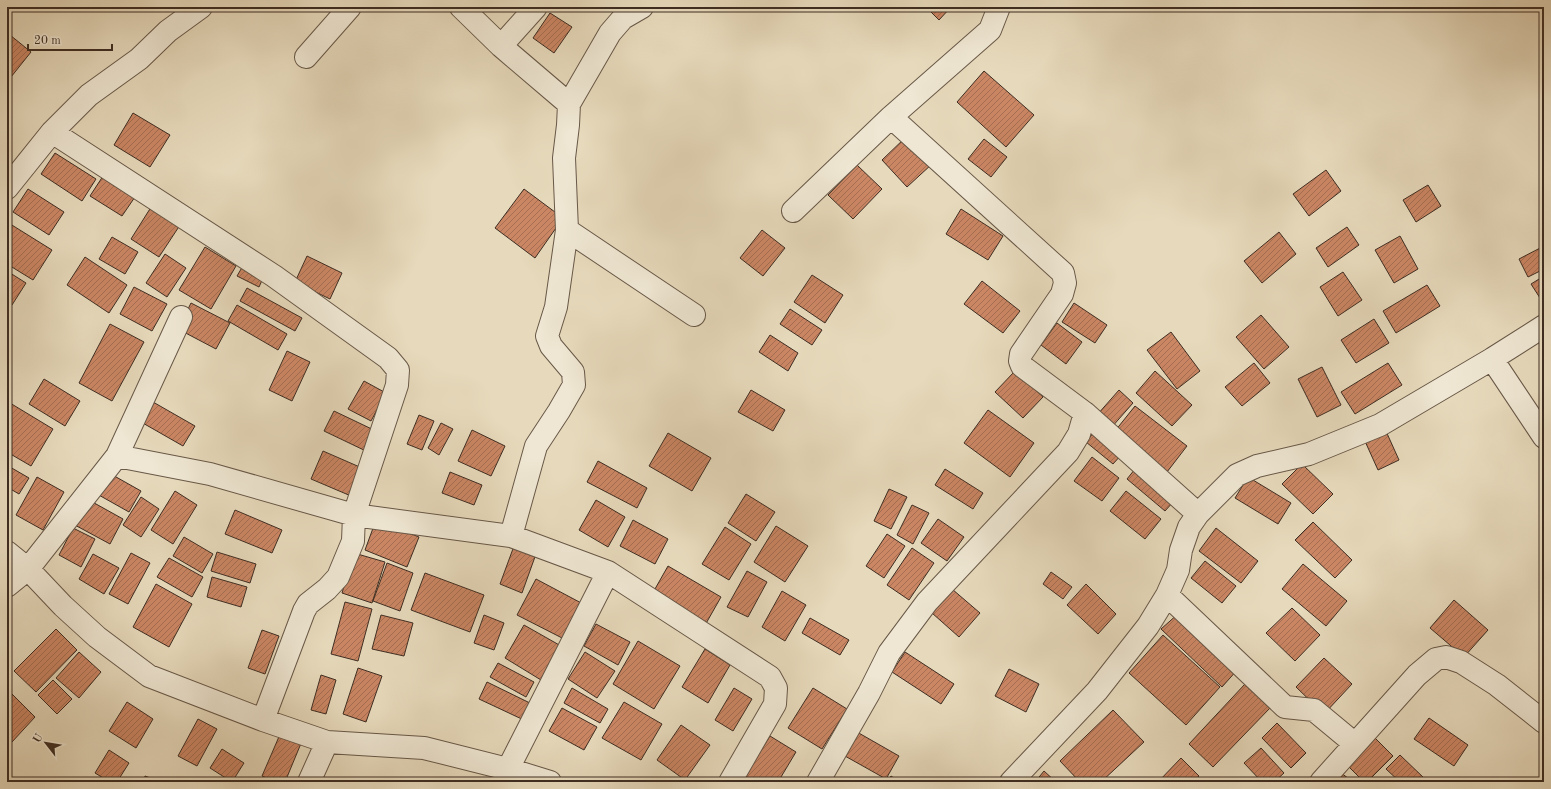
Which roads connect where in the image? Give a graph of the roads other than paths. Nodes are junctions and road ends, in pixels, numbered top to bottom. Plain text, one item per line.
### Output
1 (201, 7) edge
2 (350, 7) edge
3 (461, 7) edge
4 (536, 7) edge
5 (642, 7) edge
6 (1000, 7) edge
7 (501, 46) junction
8 (306, 57) dead end
9 (569, 104) junction
10 (891, 117) junction
11 (52, 132) junction
12 (7, 188) edge
13 (793, 211) dead end
14 (567, 230) junction
15 (694, 315) dead end
16 (182, 317) dead end
17 (1544, 326) edge
18 (1492, 359) junction
19 (1085, 413) junction
20 (1544, 437) edge
21 (117, 456) junction
22 (1198, 514) junction
23 (354, 515) junction
24 (511, 536) junction
25 (7, 552) edge
26 (28, 569) junction
27 (608, 572) junction
28 (7, 586) edge
29 (1167, 596) junction
30 (263, 720) junction
31 (1544, 722) edge
32 (327, 742) junction
33 (1355, 744) junction
34 (508, 768) junction
35 (308, 782) edge
36 (550, 782) edge
37 (730, 782) edge
38 (818, 782) edge
39 (1011, 782) edge
40 (1321, 782) edge

1 - 11 street
2 - 8 street
3 - 7 street
4 - 7 street
5 - 9 street
6 - 10 street
7 - 9 street
9 - 14 street
10 - 13 street
10 - 19 street
11 - 12 street
11 - 23 street
14 - 15 street
14 - 24 street
16 - 21 street
17 - 18 street
18 - 20 street
18 - 22 street
19 - 22 street
19 - 38 street
21 - 23 street
21 - 26 street
22 - 29 street
23 - 24 street
23 - 30 street
24 - 27 street
25 - 26 street
26 - 28 street
26 - 30 street
27 - 34 street
27 - 37 street
29 - 33 street
29 - 39 street
30 - 32 street
31 - 33 street
32 - 34 street
32 - 35 street
33 - 40 street
34 - 36 street

